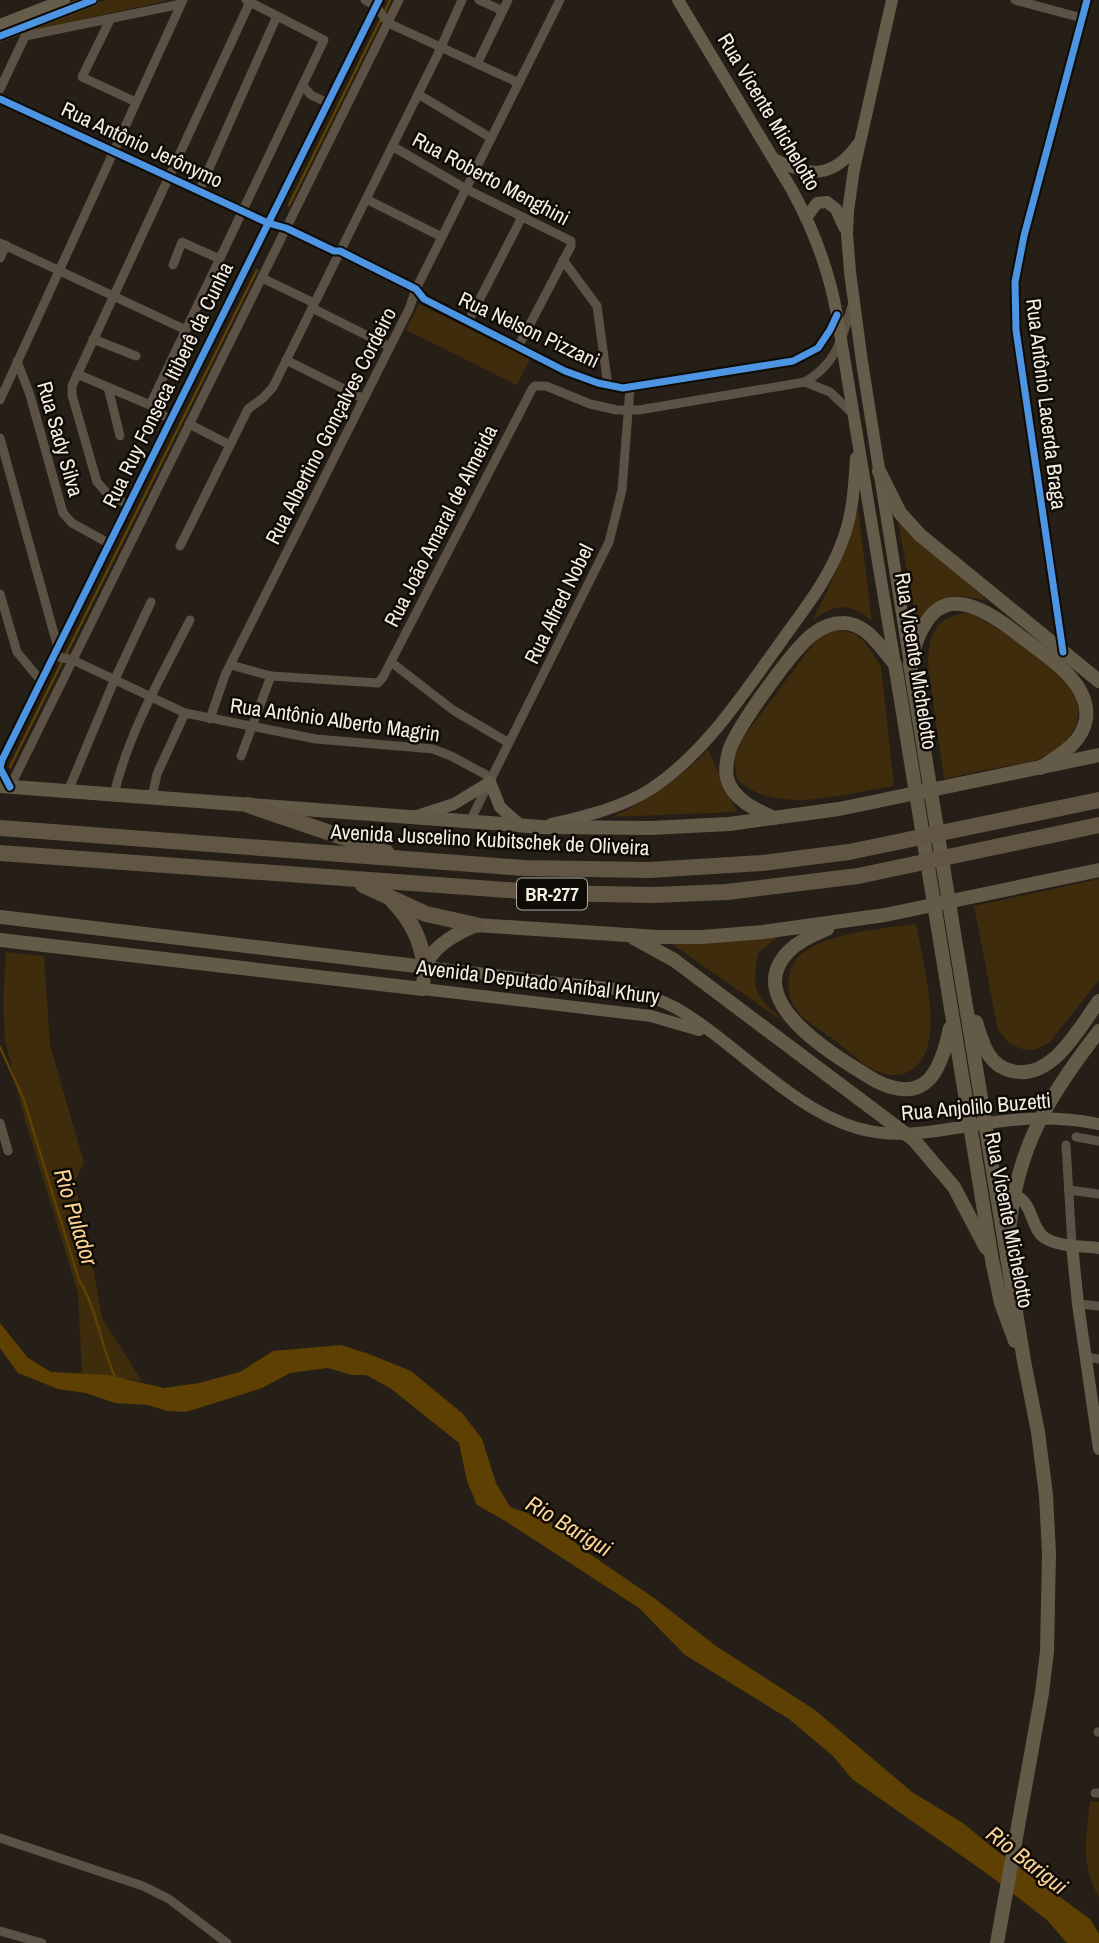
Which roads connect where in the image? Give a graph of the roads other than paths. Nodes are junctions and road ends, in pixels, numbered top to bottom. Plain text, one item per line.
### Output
1 (64, 0) edge
2 (93, 0) edge
3 (365, 0) edge
4 (399, 0) edge
5 (462, 0) edge
6 (479, 0) edge
7 (508, 0) edge
8 (560, 0) edge
9 (678, 0) edge
10 (892, 0) edge
11 (1015, 0) edge
12 (1087, 0) edge
13 (248, 1) edge
14 (182, 2) edge
15 (377, 3) edge
16 (503, 10) junction
17 (277, 16) junction
18 (1082, 18) junction
19 (110, 20) junction
20 (388, 23) junction
21 (0, 25) edge
22 (28, 30) junction
23 (0, 36) edge
24 (440, 47) junction
25 (477, 64) junction
26 (519, 83) junction
27 (303, 86) junction
28 (0, 89) edge
29 (418, 94) junction
30 (0, 99) edge
31 (136, 102) junction
32 (328, 103) junction
33 (491, 138) junction
34 (860, 141) junction
35 (392, 146) junction
36 (113, 151) junction
37 (773, 158) junction
38 (169, 177) junction
39 (466, 189) junction
40 (199, 191) junction
41 (366, 199) junction
42 (243, 211) junction
43 (522, 217) junction
44 (806, 218) junction
45 (268, 223) junction
46 (286, 228) junction
47 (847, 234) junction
48 (442, 237) junction
49 (3, 244) edge
50 (340, 251) junction
51 (0, 258) edge
52 (220, 259) junction
53 (563, 260) junction
54 (173, 265) dead end
55 (59, 270) junction
56 (262, 278) junction
57 (416, 289) junction
58 (113, 296) junction
59 (854, 302) junction
60 (313, 305) junction
61 (837, 315) junction
62 (468, 322) junction
63 (186, 330) junction
64 (93, 339) junction
65 (841, 339) junction
66 (390, 347) junction
67 (518, 347) junction
68 (136, 356) dead end
69 (286, 360) junction
70 (17, 361) junction
71 (77, 374) junction
72 (805, 382) junction
73 (536, 386) joint
74 (608, 386) junction
75 (108, 387) junction
76 (2, 388) edge
77 (630, 388) junction
78 (364, 399) junction
79 (0, 400) edge
80 (150, 405) junction
81 (629, 411) junction
82 (854, 416) junction
83 (171, 419) junction
84 (189, 424) junction
85 (857, 433) junction
86 (120, 436) dead end
87 (0, 438) edge
88 (230, 445) junction
89 (879, 471) junction
90 (128, 505) junction
91 (110, 544) junction
92 (180, 546) dead end
93 (0, 594) edge
94 (151, 602) dead end
95 (190, 620) dead end
96 (56, 652) junction
97 (1063, 652) junction
98 (73, 660) junction
99 (391, 662) junction
100 (895, 664) junction
101 (910, 664) junction
102 (230, 665) junction
103 (271, 676) junction
104 (41, 681) junction
105 (114, 681) junction
106 (1099, 681) edge
107 (150, 698) junction
108 (185, 713) junction
109 (210, 719) junction
110 (252, 727) junction
111 (509, 743) junction
112 (1099, 755) edge
113 (242, 756) dead end
114 (1, 757) edge
115 (1040, 768) junction
116 (491, 780) junction
117 (5, 786) edge
118 (68, 791) junction
119 (114, 794) junction
120 (152, 797) junction
121 (1099, 800) edge
122 (248, 805) junction
123 (412, 817) junction
124 (776, 819) junction
125 (470, 821) junction
126 (520, 825) junction
127 (1099, 825) edge
128 (542, 827) junction
129 (0, 828) edge
130 (0, 853) edge
131 (408, 860) junction
132 (1099, 870) edge
133 (341, 878) junction
134 (377, 890) junction
135 (0, 917) edge
136 (842, 922) junction
137 (945, 924) junction
138 (476, 926) junction
139 (626, 935) junction
140 (0, 940) edge
141 (425, 967) junction
142 (962, 980) junction
143 (423, 989) junction
144 (1099, 1001) edge
145 (952, 1016) junction
146 (1099, 1031) edge
147 (715, 1037) junction
148 (0, 1124) edge
149 (1099, 1124) edge
150 (1076, 1137) dead end
151 (980, 1141) junction
152 (1099, 1141) edge
153 (1066, 1144) dead end
154 (8, 1152) dead end
155 (1069, 1191) junction
156 (996, 1192) junction
157 (1099, 1194) edge
158 (1013, 1196) junction
159 (1072, 1245) junction
160 (1099, 1248) edge
161 (1007, 1256) junction
162 (992, 1260) junction
163 (1078, 1304) junction
164 (1099, 1306) edge
165 (1092, 1358) edge
166 (1024, 1361) junction
167 (1097, 1418) edge
168 (1099, 1449) edge
169 (0, 1838) edge
170 (0, 1931) edge
171 (42, 1943) edge
172 (227, 1943) edge
173 (997, 1943) edge

1 - 21 main road
2 - 22 main road
3 - 15 street
4 - 20 street, Rua Ruy Fonseca Itiberê da Cunha
5 - 24 street
6 - 16 street
7 - 16 street
8 - 26 street, Rua Albertino Gonçalves Cordeiro
9 - 37 main road, Rua Vicente Michelotto
10 - 34 main road, Rua Vicente Michelotto
11 - 18 street
12 - 18 street, Rua Antônio Lacerda Braga
13 - 17 street
13 - 38 street
14 - 19 street
14 - 31 street
15 - 20 street
15 - 32 street, Rua Ruy Fonseca Itiberê da Cunha
16 - 25 street
17 - 27 street
17 - 40 street
18 - 97 street, Rua Antônio Lacerda Braga
19 - 22 street
19 - 31 street
20 - 24 street
20 - 46 street, Rua Ruy Fonseca Itiberê da Cunha
22 - 23 main road
22 - 28 street
24 - 25 street
24 - 29 street
25 - 26 street
26 - 33 street, Rua Albertino Gonçalves Cordeiro
27 - 32 street
27 - 42 street
29 - 33 street
29 - 35 street
30 - 36 street, Rua Antônio Jerônymo
31 - 36 street
32 - 45 street, Rua Ruy Fonseca Itiberê da Cunha
33 - 39 street, Rua Albertino Gonçalves Cordeiro
34 - 37 main road
34 - 47 main road, Rua Vicente Michelotto
35 - 39 street, Rua Roberto Menghini
35 - 41 street
36 - 38 street, Rua Antônio Jerônymo
36 - 55 street
37 - 44 main road, Rua Vicente Michelotto
38 - 40 street, Rua Antônio Jerônymo
38 - 58 street
39 - 43 street, Rua Roberto Menghini
39 - 48 street, Rua Albertino Gonçalves Cordeiro
40 - 42 street, Rua Antônio Jerônymo
41 - 48 street
41 - 50 street
42 - 45 street, Rua Antônio Jerônymo
42 - 52 street
43 - 53 street, Rua Roberto Menghini
43 - 62 street
44 - 47 main road
44 - 61 main road, Rua Vicente Michelotto
45 - 46 street, Rua Antônio Jerônymo
45 - 83 street, Rua Ruy Fonseca Itiberê da Cunha
46 - 50 street, Rua Nelson Pizzani
46 - 56 street, Rua Ruy Fonseca Itiberê da Cunha
47 - 59 main road, Rua Vicente Michelotto
48 - 57 street, Rua Albertino Gonçalves Cordeiro
49 - 51 street
49 - 55 street
50 - 57 street, Rua Nelson Pizzani
50 - 60 street
52 - 54 street
52 - 63 street
53 - 67 street
53 - 74 street
55 - 58 street
55 - 70 street
56 - 60 street
56 - 84 street, Rua Ruy Fonseca Itiberê da Cunha
57 - 62 street, Rua Nelson Pizzani
57 - 66 street, Rua Albertino Gonçalves Cordeiro
58 - 63 street
58 - 64 street
59 - 65 street
59 - 89 main road, Rua Vicente Michelotto
60 - 66 street
60 - 69 street
61 - 65 main road, Rua Vicente Michelotto
61 - 77 street, Rua Nelson Pizzani
62 - 67 street, Rua Nelson Pizzani
63 - 80 street
64 - 68 street
64 - 71 street
65 - 72 street
65 - 82 main road, Rua Vicente Michelotto
66 - 78 street, Rua Albertino Gonçalves Cordeiro
67 - 74 street, Rua Nelson Pizzani
69 - 78 street
69 - 88 street
70 - 76 street
70 - 91 street, Rua Sady Silva
71 - 75 street
71 - 90 street
72 - 81 street, Rua Nelson Pizzani
72 - 82 street
73 - 81 street, Rua Nelson Pizzani
73 - 99 street, Rua João Amaral de Almeida
74 - 77 street, Rua Nelson Pizzani
75 - 80 street
75 - 86 street
76 - 79 street
77 - 81 street, Rua Alfred Nobel
78 - 102 street, Rua Albertino Gonçalves Cordeiro
80 - 83 street
81 - 111 street, Rua Alfred Nobel
82 - 85 main road, Rua Vicente Michelotto
83 - 90 street, Rua Ruy Fonseca Itiberê da Cunha
84 - 88 street
84 - 98 street, Rua Ruy Fonseca Itiberê da Cunha
85 - 100 main road, Rua Vicente Michelotto
85 - 128 main road
87 - 96 street
88 - 92 street
89 - 97 main road
89 - 101 main road, Rua Vicente Michelotto
90 - 91 street, Rua Ruy Fonseca Itiberê da Cunha
91 - 96 street, Rua Ruy Fonseca Itiberê da Cunha
93 - 104 street
94 - 105 street
95 - 107 street
96 - 98 street, Rua Antônio Alberto Magrin
96 - 104 street, Rua Ruy Fonseca Itiberê da Cunha
97 - 106 main road
98 - 105 street, Rua Antônio Alberto Magrin
98 - 117 street, Rua Ruy Fonseca Itiberê da Cunha
99 - 103 street, Rua João Amaral de Almeida
99 - 111 street
100 - 124 main road
100 - 137 main road, Rua Vicente Michelotto
101 - 115 main road
101 - 137 main road, Rua Vicente Michelotto
102 - 103 street
102 - 109 street, Rua Albertino Gonçalves Cordeiro
103 - 110 street
104 - 114 street, Rua Ruy Fonseca Itiberê da Cunha
105 - 107 street, Rua Antônio Alberto Magrin
105 - 118 street
107 - 108 street, Rua Antônio Alberto Magrin
107 - 119 street
108 - 109 street, Rua Antônio Alberto Magrin
108 - 120 street
109 - 110 street, Rua Antônio Alberto Magrin
110 - 113 street
110 - 116 street, Rua Antônio Alberto Magrin
111 - 116 street, Rua Alfred Nobel
112 - 115 main road
114 - 117 street, Rua Ruy Fonseca Itiberê da Cunha
115 - 124 main road
116 - 123 main road
116 - 125 street, Rua Alfred Nobel
116 - 126 main road
117 - 118 main road
118 - 119 main road
119 - 120 main road
120 - 122 main road
121 - 131 highway, Avenida Juscelino Kubitschek de Oliveira / BR-277
122 - 123 main road
122 - 131 highway
123 - 125 main road
124 - 128 main road
125 - 126 main road
126 - 128 main road
127 - 133 highway, BR-277
129 - 131 highway, Avenida Juscelino Kubitschek de Oliveira / BR-277
130 - 133 highway, BR-277
132 - 136 main road
133 - 134 highway
134 - 138 highway
134 - 141 highway
135 - 141 main road, Avenida Deputado Aníbal Khury
136 - 139 main road
136 - 145 main road
137 - 142 main road, Rua Vicente Michelotto
137 - 145 main road, Rua Vicente Michelotto
138 - 139 main road
138 - 141 main road
139 - 162 main road
140 - 143 main road, Avenida Deputado Aníbal Khury
141 - 143 main road
141 - 147 main road, Avenida Deputado Aníbal Khury
142 - 144 main road
142 - 151 main road, Rua Vicente Michelotto
143 - 147 main road, Avenida Deputado Aníbal Khury
145 - 151 main road, Rua Vicente Michelotto
146 - 158 main road
147 - 149 main road, Rua Anjolilo Buzetti
148 - 154 street
150 - 152 street
151 - 156 main road, Rua Vicente Michelotto
151 - 162 main road, Rua Vicente Michelotto
153 - 155 street
155 - 157 street
155 - 159 street
156 - 158 main road
156 - 161 main road, Rua Vicente Michelotto
158 - 159 main road
158 - 161 main road
159 - 160 main road
159 - 163 main road
161 - 162 main road
161 - 166 main road, Rua Vicente Michelotto
162 - 166 main road, Rua Vicente Michelotto
163 - 164 street
163 - 165 main road
165 - 167 main road
166 - 173 main road, Rua Vicente Michelotto
167 - 168 main road
169 - 172 street
170 - 171 street

